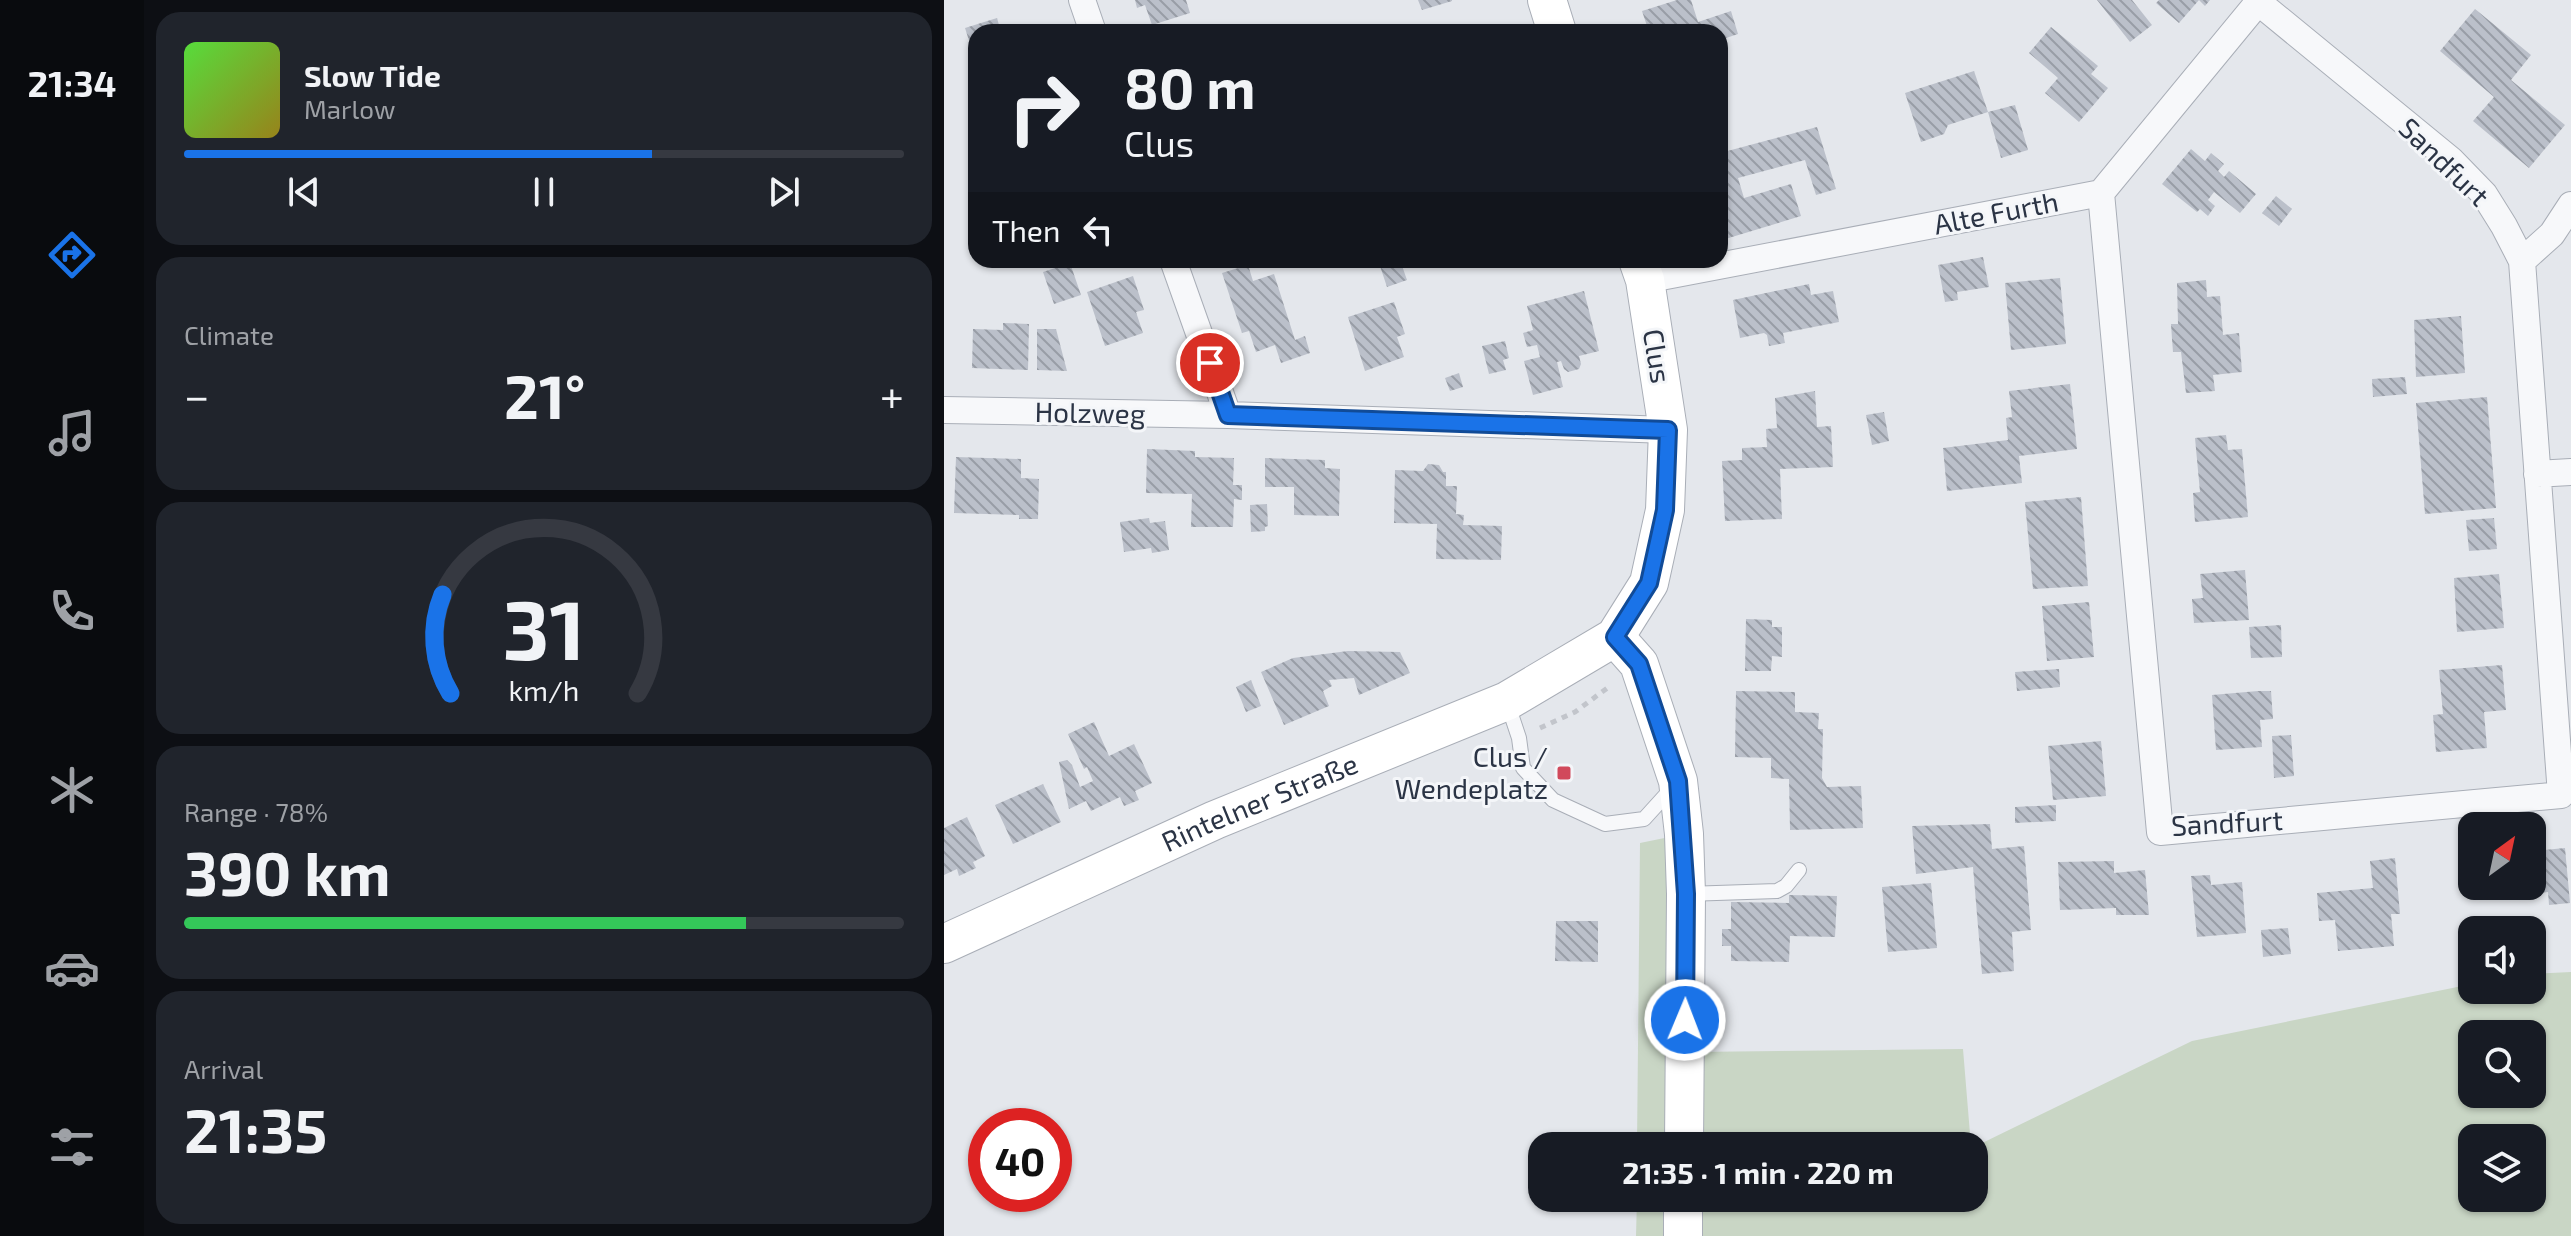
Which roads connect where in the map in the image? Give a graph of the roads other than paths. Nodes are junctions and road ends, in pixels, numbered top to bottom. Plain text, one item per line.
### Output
1 (1082, 0) edge
2 (1547, 0) edge
3 (2259, 1) edge
4 (1090, 24) edge
5 (1554, 24) edge
6 (2101, 193) junction
7 (2571, 205) edge
8 (1728, 256) edge
9 (2522, 261) junction
10 (1176, 268) edge
11 (1642, 270) edge
12 (944, 410) edge
13 (1228, 415) junction
14 (1668, 430) junction
15 (2571, 472) edge
16 (2537, 474) junction
17 (1615, 637) junction
18 (1507, 701) junction
19 (1678, 781) junction
20 (1799, 870) dead end
21 (1686, 894) junction
22 (944, 944) edge
23 (1684, 1132) edge
24 (1683, 1212) edge
25 (1683, 1236) edge

1 - 4 street
2 - 5 main road
3 - 6 street
3 - 9 street, Sandfurt
6 - 8 street, Alte Furth
6 - 16 street, Sandfurt
7 - 9 street
9 - 16 street, Sandfurt
10 - 13 street
11 - 14 main road, Clus
12 - 13 street, Holzweg
13 - 14 street, Holzweg
14 - 17 main road, Clus
15 - 16 street
17 - 18 main road, Rintelner Straße
17 - 19 main road
18 - 19 lane
18 - 22 main road, Rintelner Straße
19 - 21 main road
20 - 21 lane
21 - 23 main road
24 - 25 main road

